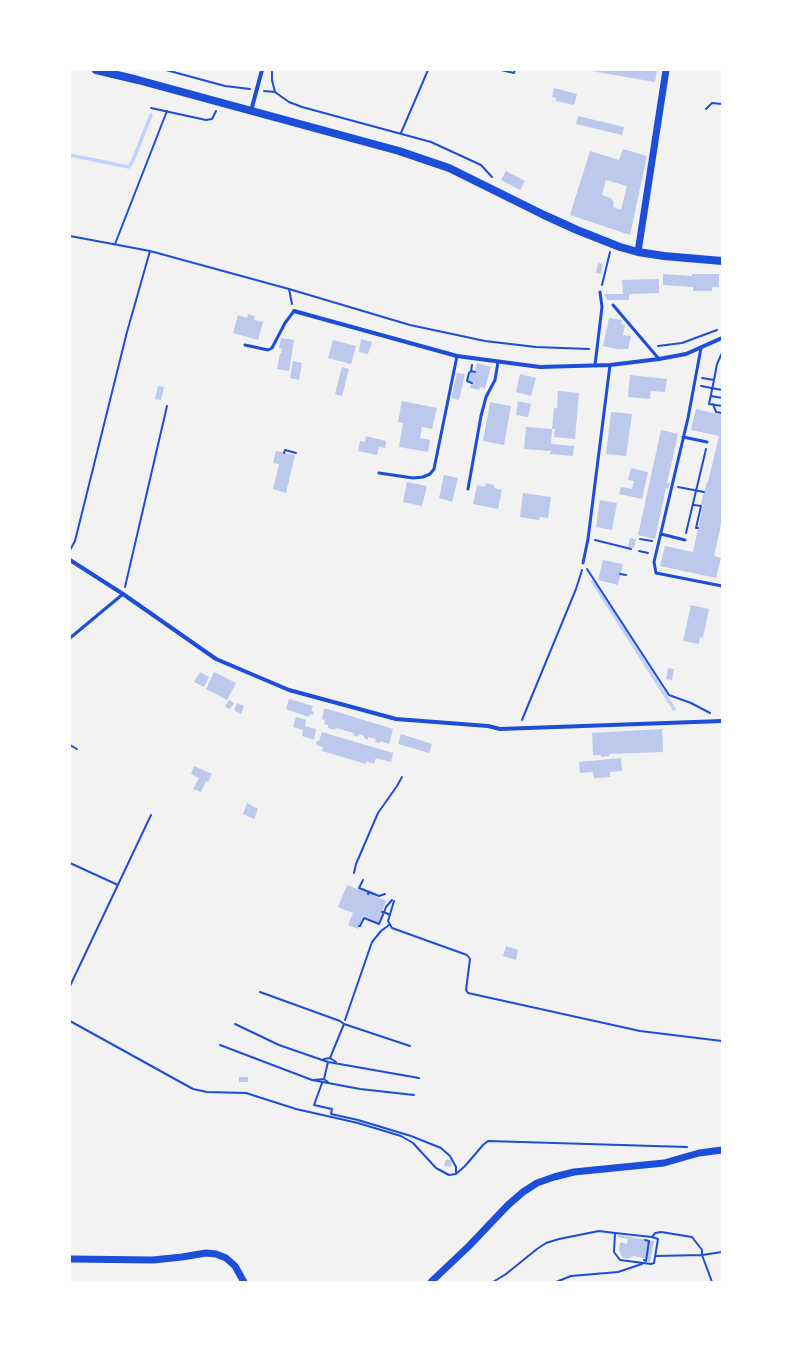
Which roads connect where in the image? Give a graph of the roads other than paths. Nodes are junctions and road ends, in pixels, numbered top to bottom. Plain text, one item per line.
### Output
1 (96, 70) edge
2 (262, 70) edge
3 (666, 70) edge
4 (251, 111) junction
5 (638, 252) junction
6 (722, 261) edge
7 (600, 292) road end
8 (613, 305) dead end
9 (294, 311) joint
10 (722, 338) edge
11 (245, 345) dead end
12 (701, 348) junction
13 (457, 356) junction
14 (659, 359) junction
15 (498, 362) junction
16 (610, 365) junction
17 (595, 366) junction
18 (683, 437) junction
19 (707, 442) dead end
20 (379, 473) dead end
21 (468, 489) dead end
22 (661, 534) junction
23 (684, 540) dead end
24 (70, 560) edge
25 (583, 563) road end
26 (722, 586) edge
27 (123, 594) junction
28 (70, 638) edge
29 (722, 721) edge
30 (722, 1150) edge
31 (70, 1259) edge
32 (244, 1282) edge
33 (431, 1282) edge

1 - 4 main road
2 - 4 street
3 - 5 street
4 - 5 main road
5 - 6 main road
7 - 17 lane
8 - 14 lane
9 - 11 lane
9 - 13 street
10 - 12 street
12 - 14 street
12 - 18 lane
13 - 15 street
13 - 20 lane
14 - 16 street
15 - 17 street
15 - 21 lane
16 - 17 street
16 - 25 lane
18 - 19 lane
18 - 22 lane
22 - 23 lane
22 - 26 lane
24 - 27 street
27 - 28 lane
27 - 29 street
30 - 33 street
31 - 32 street

